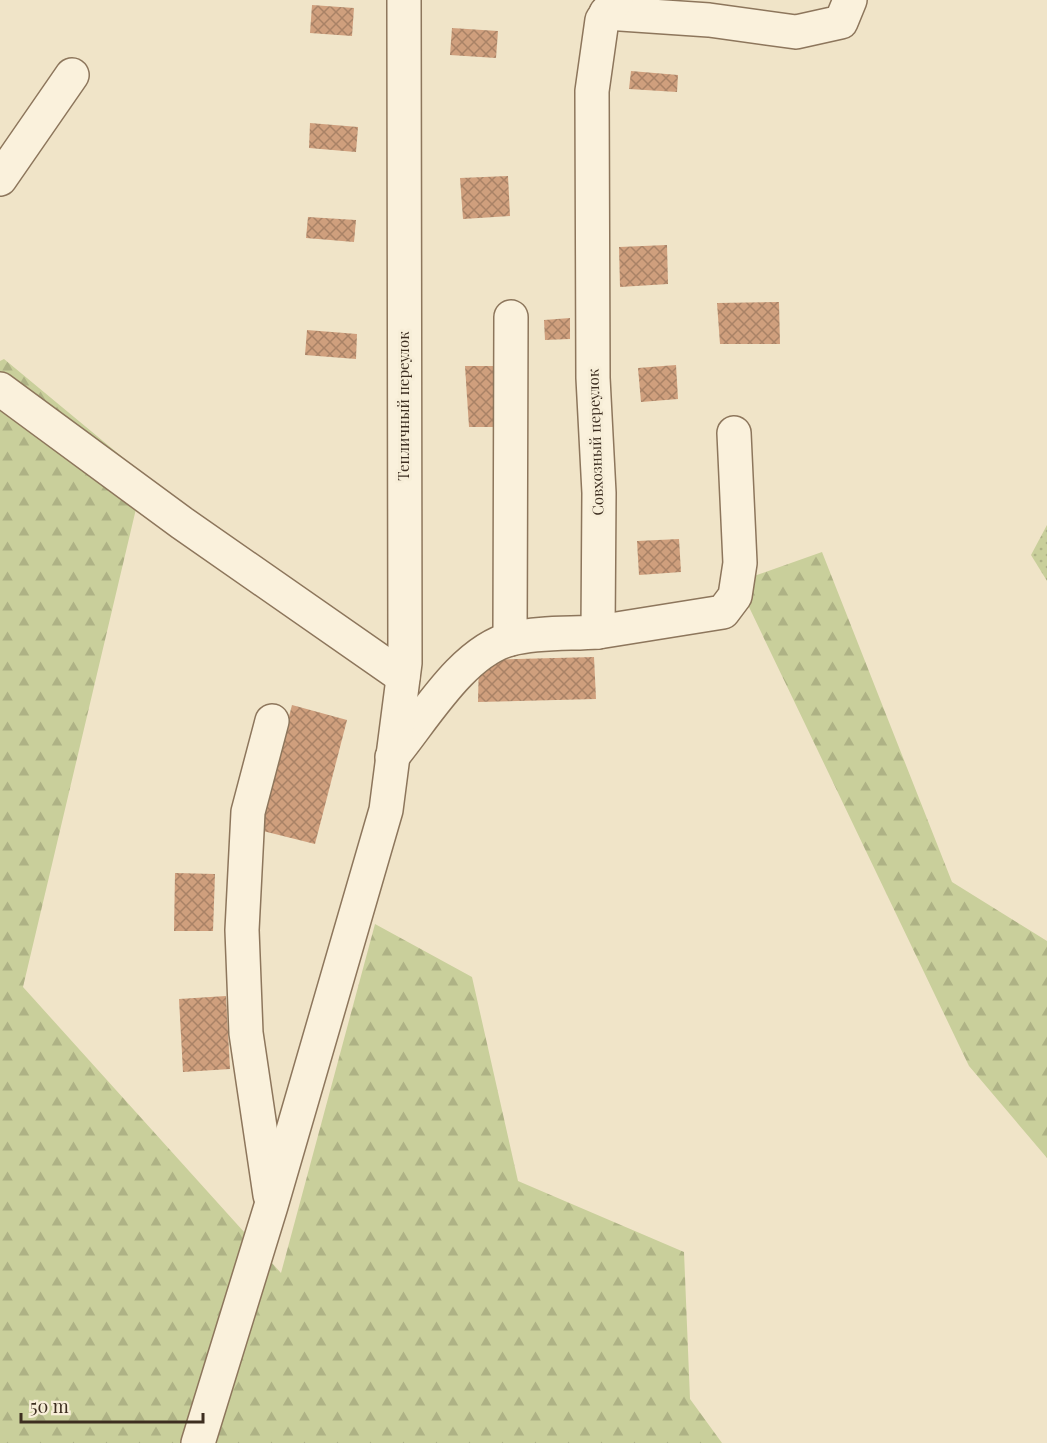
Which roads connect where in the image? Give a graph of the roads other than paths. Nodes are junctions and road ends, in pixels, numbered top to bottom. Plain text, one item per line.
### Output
1 (404, 0) edge
2 (850, 0) edge
3 (611, 7) edge
4 (72, 75) dead end
5 (0, 179) edge
6 (511, 317) dead end
7 (0, 389) edge
8 (734, 433) dead end
9 (598, 632) junction
10 (510, 639) junction
11 (403, 677) junction
12 (272, 721) dead end
13 (392, 758) junction
14 (271, 1206) junction
15 (198, 1443) edge

1 - 11 street, Тепличный переулок
2 - 3 street
3 - 9 street, Совхозный переулок
4 - 5 street
6 - 10 street
7 - 11 street
8 - 9 street
9 - 10 street
10 - 13 street
11 - 13 street, Тепличный переулок
12 - 14 street
13 - 14 street, Тепличный переулок
14 - 15 street, Тепличный переулок

